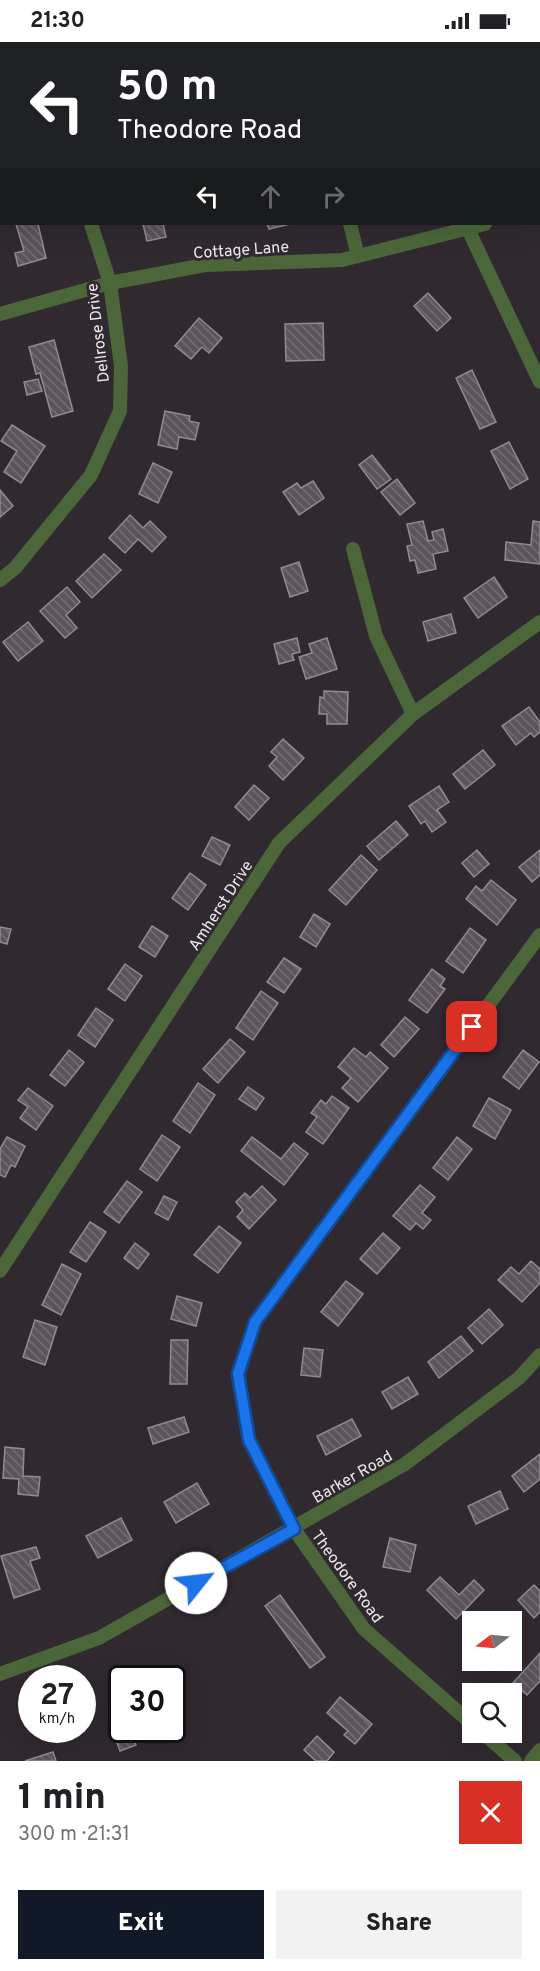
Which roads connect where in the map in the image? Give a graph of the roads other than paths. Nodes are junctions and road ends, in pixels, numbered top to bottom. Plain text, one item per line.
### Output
1 (91, 225) edge
2 (350, 225) edge
3 (482, 225) edge
4 (468, 229) junction
5 (358, 256) junction
6 (110, 283) junction
7 (0, 314) edge
8 (540, 382) edge
9 (353, 549) dead end
10 (0, 580) edge
11 (540, 622) edge
12 (413, 714) junction
13 (540, 935) edge
14 (0, 1271) edge
15 (540, 1355) edge
16 (294, 1529) junction
17 (0, 1674) edge
18 (462, 1715) edge
19 (495, 1743) edge
20 (540, 1750) edge
21 (515, 1761) edge
22 (531, 1761) edge

1 - 6 street, Dellrose Drive
2 - 5 street
3 - 4 street, Cottage Lane
4 - 5 street, Cottage Lane
4 - 8 street
5 - 6 street, Cottage Lane
6 - 7 street, Cottage Lane
6 - 10 street, Dellrose Drive
9 - 12 street
11 - 12 street, Amherst Drive
12 - 14 street, Amherst Drive
13 - 16 street, Theodore Road
15 - 16 street, Barker Road
16 - 17 street, Barker Road
16 - 18 street, Theodore Road
19 - 21 street
20 - 22 street

